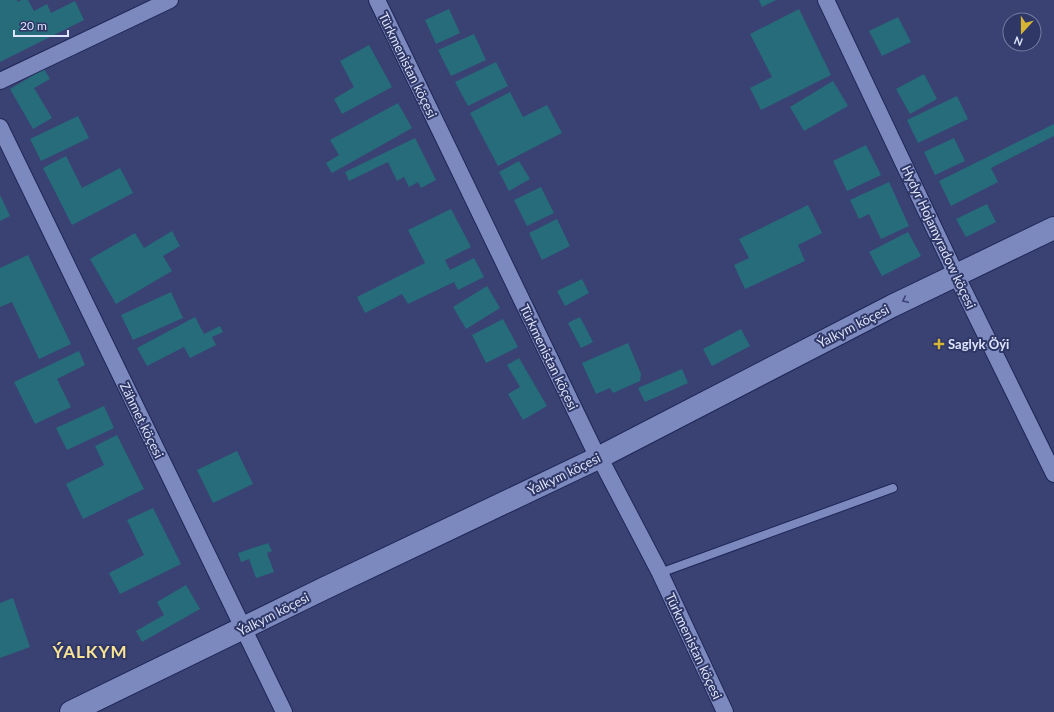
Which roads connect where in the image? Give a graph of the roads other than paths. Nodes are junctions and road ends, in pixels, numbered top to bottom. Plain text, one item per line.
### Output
1 (170, 0) edge
2 (377, 0) edge
3 (826, 0) edge
4 (0, 81) edge
5 (0, 127) edge
6 (1054, 228) edge
7 (1054, 241) edge
8 (960, 281) junction
9 (601, 462) junction
10 (1054, 474) edge
11 (893, 488) dead end
12 (660, 573) junction
13 (246, 634) junction
14 (71, 712) edge
15 (99, 712) edge
16 (284, 712) edge
17 (725, 712) edge

1 - 4 street
2 - 9 street, Türkmenistan köçesi
3 - 8 street, Hydyr Hojamyradow köçesi
5 - 13 street, Zähmet köçesi
6 - 8 main road, Ýalkym köçesi
7 - 8 main road, Ýalkym köçesi
8 - 9 main road, Ýalkym köçesi
8 - 10 street, Hydyr Hojamyradow köçesi
9 - 12 street, Türkmenistan köçesi
9 - 13 main road, Ýalkym köçesi
11 - 12 lane
12 - 17 street, Türkmenistan köçesi
13 - 14 main road, Ýalkym köçesi
13 - 15 main road, Ýalkym köçesi
13 - 16 street, Zähmet köçesi

